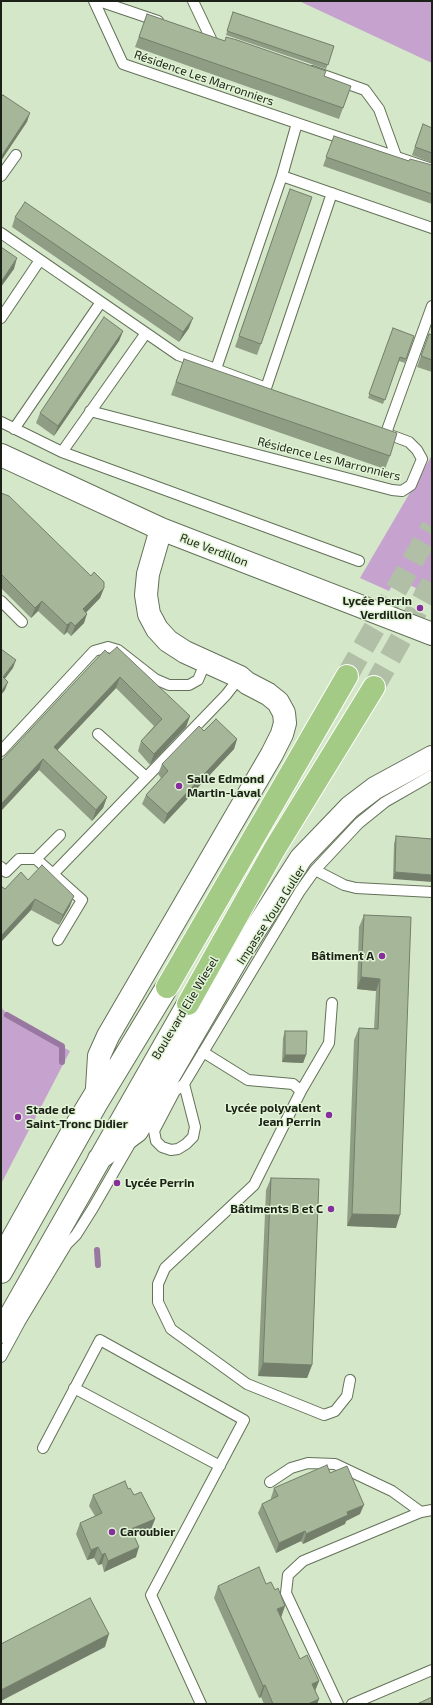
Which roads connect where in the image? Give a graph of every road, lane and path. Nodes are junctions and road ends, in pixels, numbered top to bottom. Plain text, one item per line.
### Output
1 (94, 1) edge
2 (99, 1) edge
3 (193, 1) edge
4 (167, 25) edge
5 (197, 35) edge
6 (300, 67) edge
7 (297, 122) junction
8 (16, 155) dead end
9 (396, 156) junction
10 (432, 169) edge
11 (1, 176) edge
12 (282, 176) junction
13 (332, 193) junction
14 (432, 228) edge
15 (1, 233) edge
16 (40, 260) junction
17 (101, 302) junction
18 (432, 306) edge
19 (1, 318) edge
20 (146, 333) junction
21 (216, 369) junction
22 (90, 411) junction
23 (1, 422) edge
24 (372, 428) edge
25 (14, 429) junction
26 (386, 433) junction
27 (62, 452) junction
28 (1, 455) edge
29 (161, 529) junction
30 (359, 561) dead end
31 (1, 601) edge
32 (22, 622) dead end
33 (432, 634) edge
34 (206, 661) junction
35 (347, 676) tunnel mouth
36 (240, 677) junction
37 (374, 687) tunnel mouth
38 (98, 734) dead end
39 (1, 751) edge
40 (432, 757) edge
41 (432, 775) edge
42 (146, 777) junction
43 (60, 835) dead end
44 (36, 859) junction
45 (1, 868) edge
46 (315, 870) junction
47 (53, 874) junction
48 (432, 892) edge
49 (58, 940) dead end
50 (167, 987) joint
51 (332, 1003) dead end
52 (188, 1004) joint
53 (203, 1052) junction
54 (98, 1080) junction
55 (184, 1084) junction
56 (301, 1091) junction
57 (96, 1104) junction
58 (137, 1131) junction
59 (99, 1159) junction
60 (1, 1248) edge
61 (1, 1272) edge
62 (1, 1332) edge
63 (1, 1357) edge
64 (350, 1380) dead end
65 (74, 1388) junction
66 (43, 1448) dead end
67 (220, 1466) junction
68 (270, 1482) dead end
69 (432, 1510) edge
70 (421, 1512) junction
71 (432, 1670) edge
72 (201, 1704) edge
73 (338, 1704) edge
74 (352, 1704) edge

1 - 7 lane, Résidence Les Marronniers
2 - 4 lane
3 - 5 lane
6 - 9 lane
7 - 9 lane, Résidence Les Marronniers
7 - 12 lane
8 - 11 lane
9 - 10 lane, Résidence Les Marronniers
12 - 13 lane
12 - 21 lane
13 - 14 lane
13 - 21 lane
15 - 16 lane
16 - 17 lane
16 - 19 lane
17 - 20 lane
17 - 25 lane
18 - 26 lane
20 - 21 lane
20 - 22 lane
22 - 26 lane, Résidence Les Marronniers
22 - 27 lane
23 - 25 lane
24 - 26 lane, Résidence Les Marronniers
25 - 27 lane
27 - 30 lane
28 - 29 street, Rue Verdillon
29 - 33 street, Rue Verdillon
29 - 34 street
31 - 32 lane
34 - 36 street
34 - 39 lane
35 - 50 highway, Boulevard Elie Wiesel
36 - 42 lane
36 - 54 street
37 - 52 highway, Boulevard Elie Wiesel
38 - 42 lane
40 - 58 street
41 - 46 lane, Impasse Youra Guller
42 - 47 lane
43 - 44 lane
44 - 45 lane
44 - 47 lane
46 - 48 lane
46 - 53 lane, Impasse Youra Guller
47 - 49 lane
50 - 57 street, Boulevard Elie Wiesel
51 - 56 lane
52 - 59 street, Boulevard Elie Wiesel
53 - 55 lane, Impasse Youra Guller
53 - 56 lane
54 - 57 street
54 - 60 lane
55 - 55 lane, Impasse Youra Guller
56 - 64 lane
57 - 61 street, Boulevard Elie Wiesel
58 - 59 street
58 - 63 lane
59 - 62 street, Boulevard Elie Wiesel
65 - 66 lane
65 - 67 lane
65 - 67 lane
67 - 72 lane
68 - 70 lane
69 - 70 lane
70 - 73 lane
71 - 74 lane

